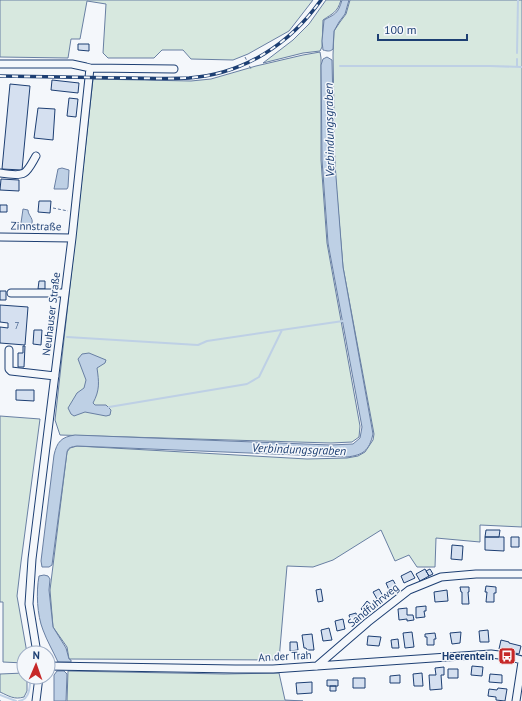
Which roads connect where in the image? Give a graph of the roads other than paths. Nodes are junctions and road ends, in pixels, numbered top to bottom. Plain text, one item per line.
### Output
1 (0, 64) edge
2 (90, 68) junction
3 (174, 69) dead end
4 (36, 156) dead end
5 (0, 173) edge
6 (0, 237) edge
7 (72, 238) junction
8 (11, 293) dead end
9 (65, 293) junction
10 (9, 350) dead end
11 (55, 376) junction
12 (522, 574) edge
13 (36, 645) edge
14 (522, 661) edge
15 (56, 666) edge
16 (317, 666) junction
17 (521, 674) edge
18 (38, 685) edge
19 (36, 701) edge
20 (516, 701) edge

1 - 2 street
2 - 3 street
2 - 7 street, Neuhauser Straße
4 - 5 street
6 - 7 street, Zinnstraße
7 - 9 street, Neuhauser Straße
8 - 9 street
9 - 11 street, Neuhauser Straße
10 - 11 street
11 - 13 street, Neuhauser Straße
12 - 16 street, Sandfuhrweg
14 - 16 street, An der Trah
14 - 17 street, An der Trah
15 - 16 street, An der Trah
17 - 20 street, An der Trah
18 - 19 street

